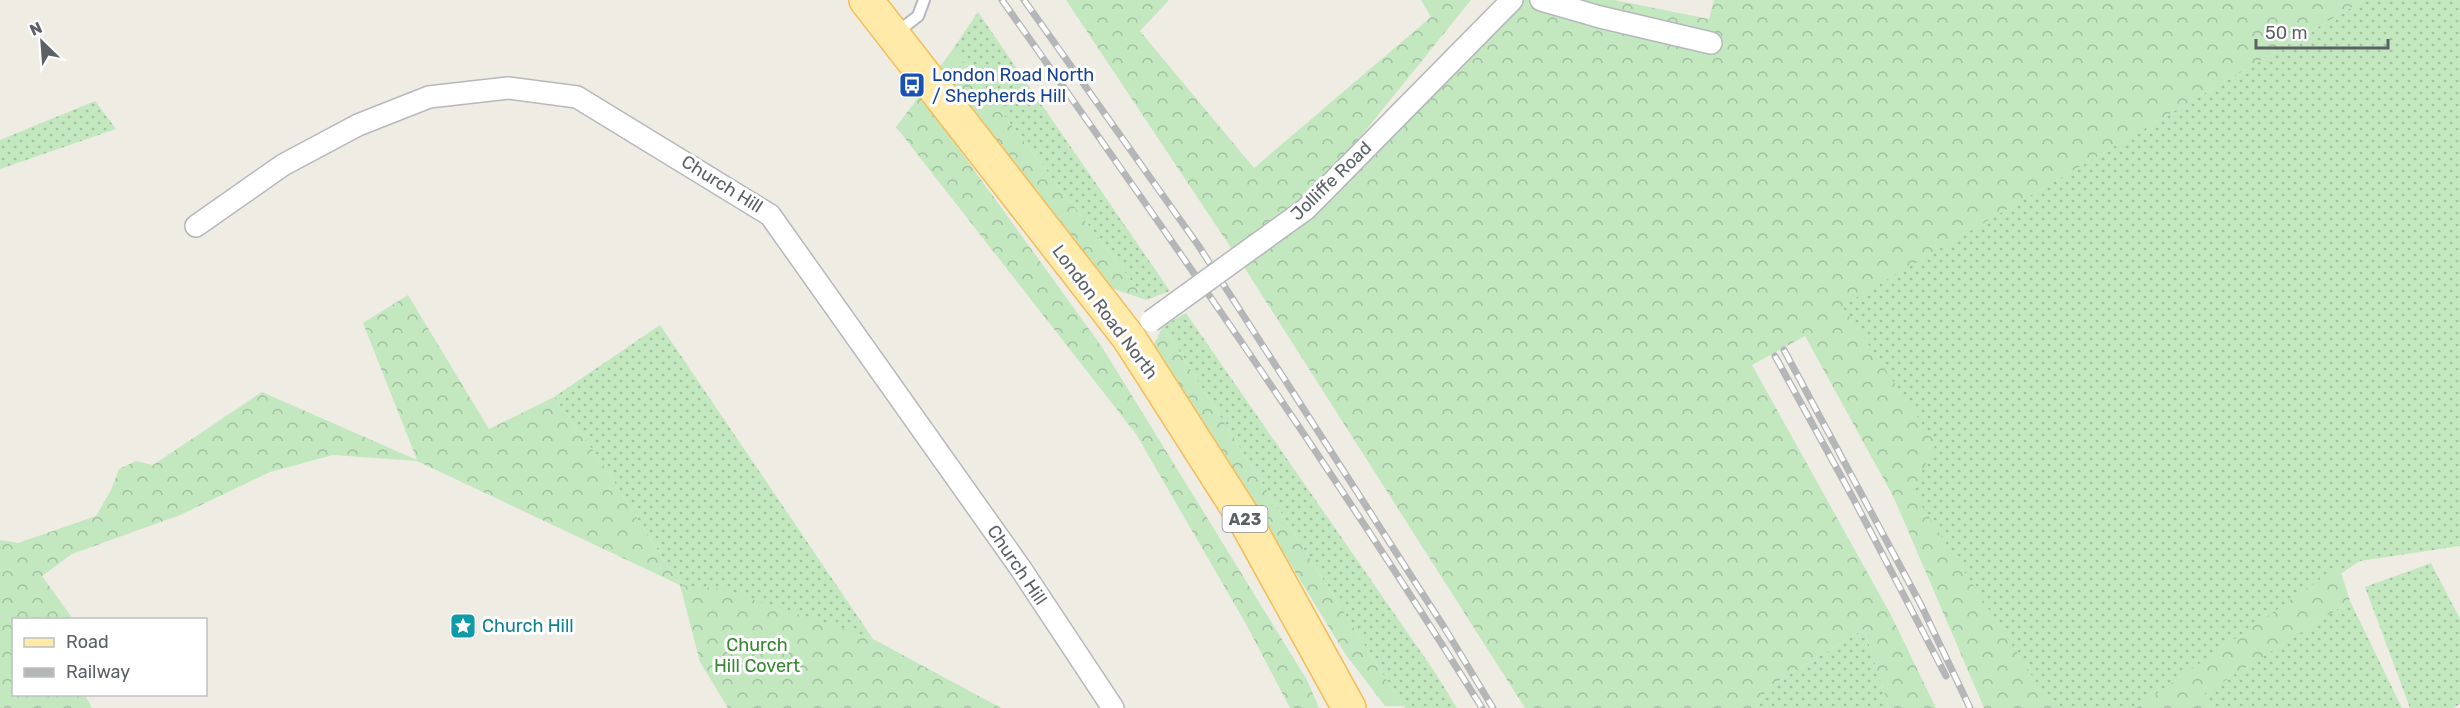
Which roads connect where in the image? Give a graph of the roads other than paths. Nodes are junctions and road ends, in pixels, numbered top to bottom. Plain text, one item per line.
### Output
1 (866, 0) edge
2 (924, 0) edge
3 (1512, 0) edge
4 (1541, 0) edge
5 (894, 35) junction
6 (1711, 43) dead end
7 (196, 226) dead end
8 (1140, 329) junction
9 (1113, 708) edge
10 (1348, 708) edge

1 - 5 main road, London Road North / A23
2 - 5 lane
3 - 8 street, Jolliffe Road, bridge
4 - 6 street
5 - 8 main road, London Road North / A23
7 - 9 street, Church Hill
8 - 10 main road, London Road North / A23

